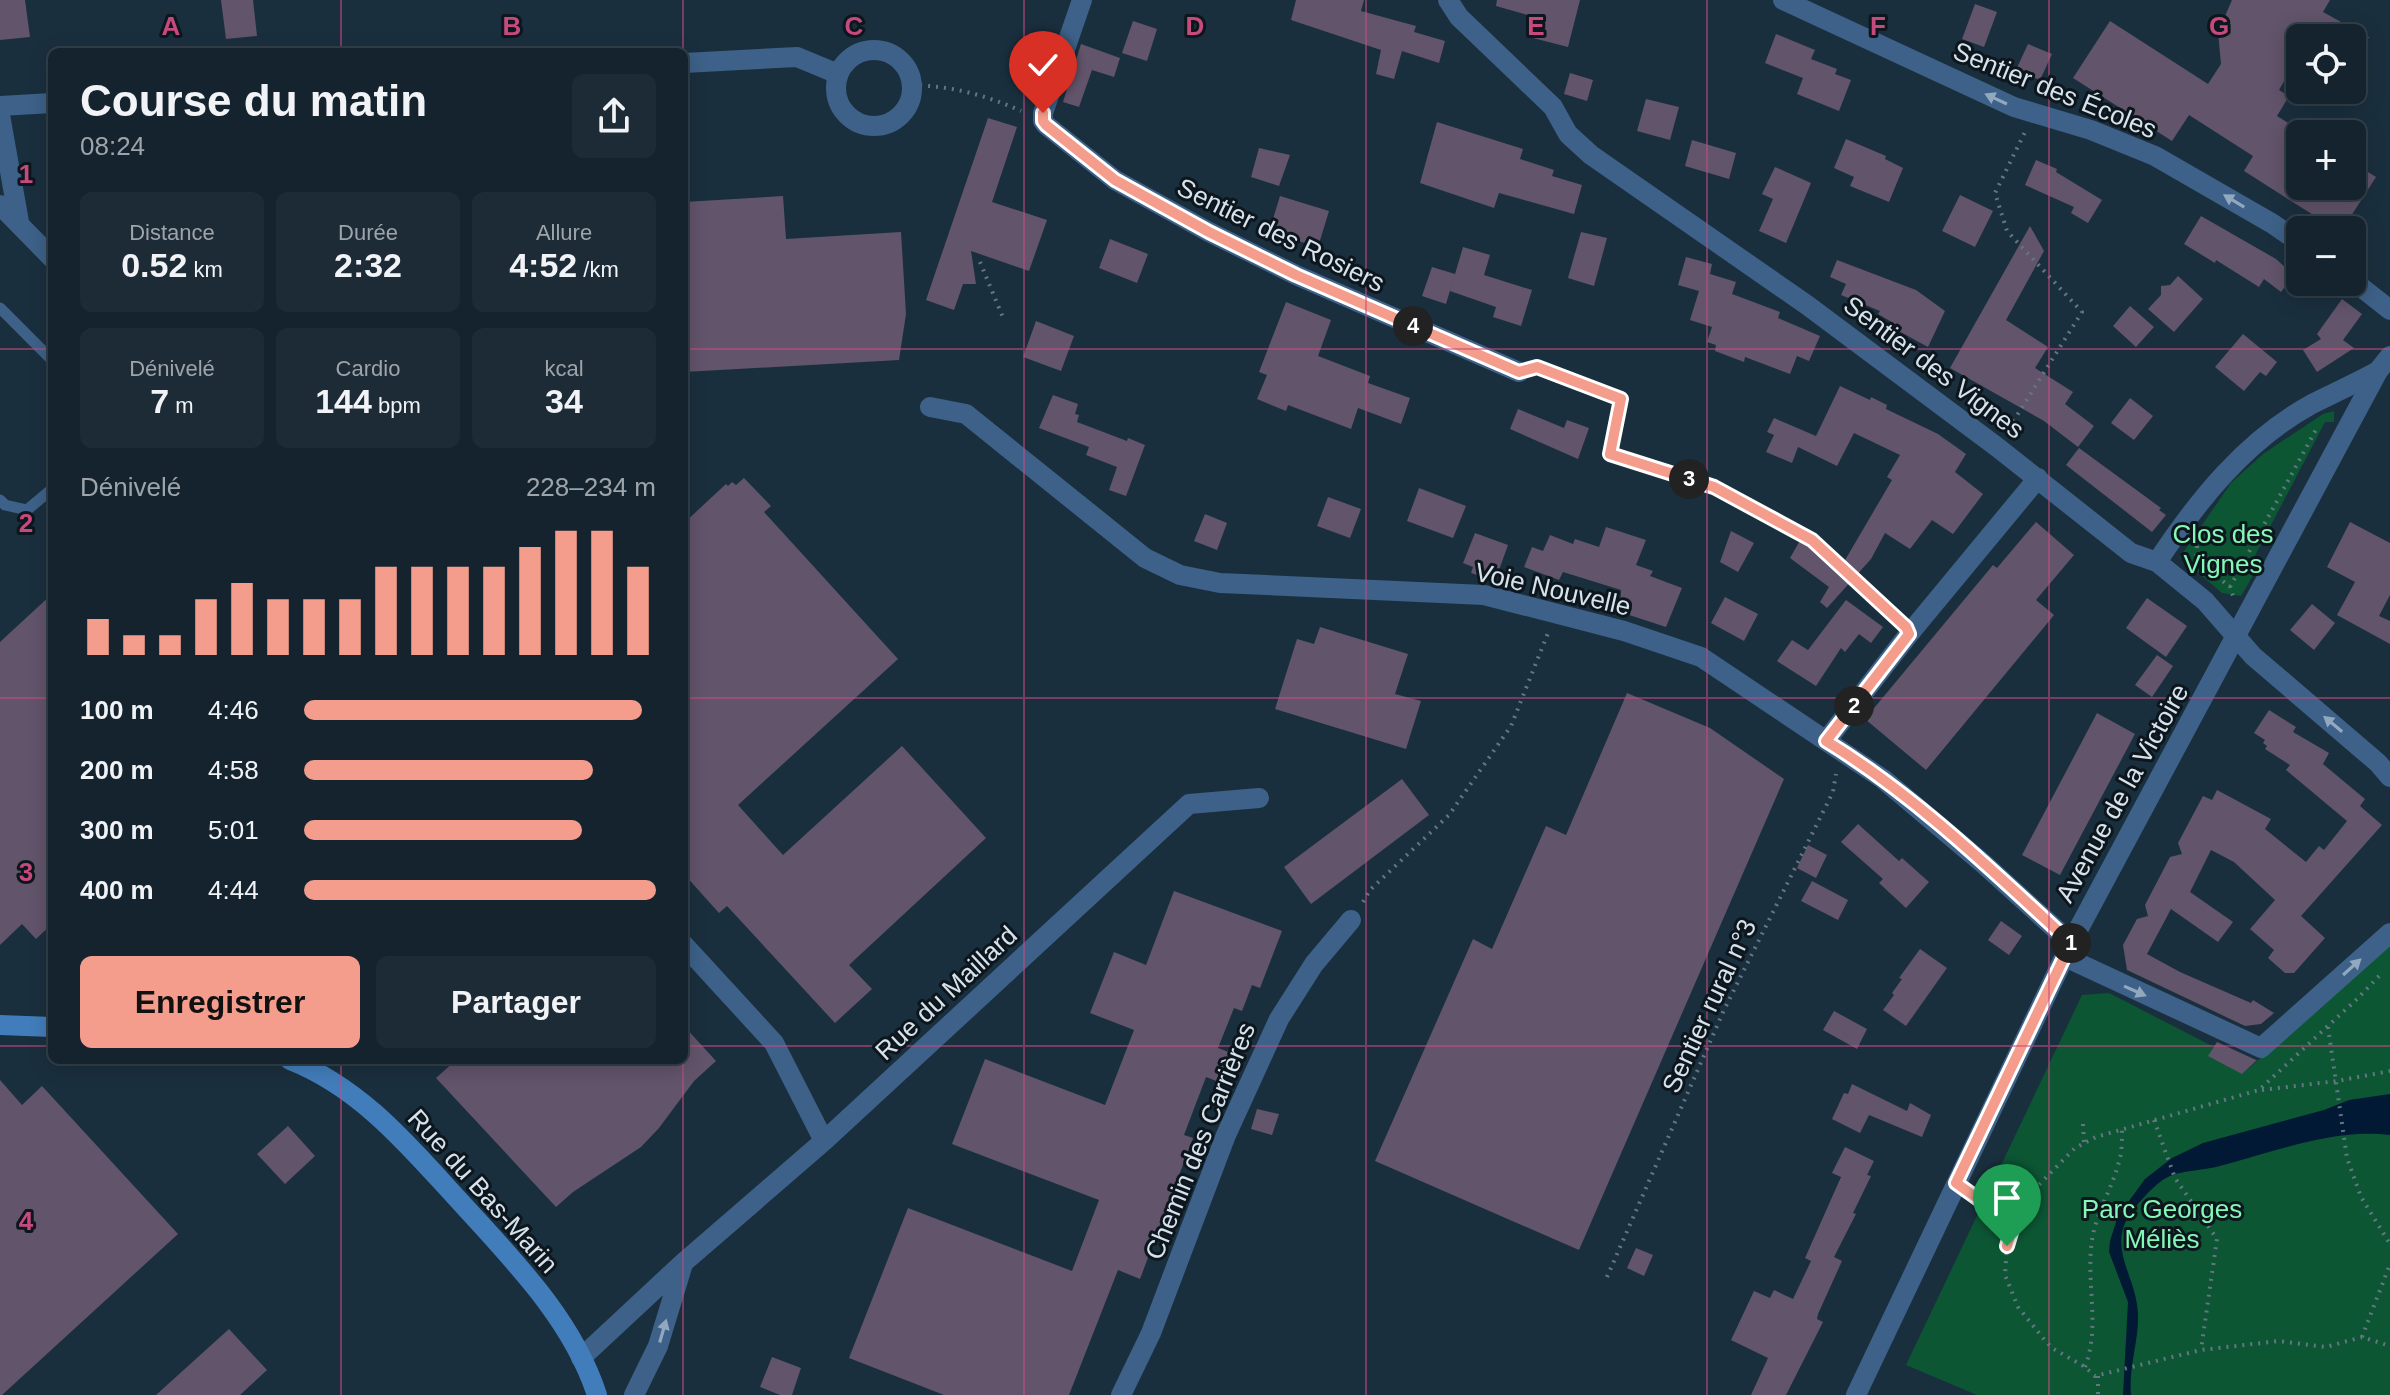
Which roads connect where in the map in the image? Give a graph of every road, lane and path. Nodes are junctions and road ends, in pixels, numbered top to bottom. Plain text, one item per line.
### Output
1 (1082, 0) edge
2 (1448, 0) edge
3 (1783, 0) edge
4 (688, 63) edge
5 (838, 74) junction
6 (912, 85) junction
7 (48, 103) edge
8 (0, 106) edge
9 (2033, 114) junction
10 (0, 115) edge
11 (1043, 121) junction
12 (0, 205) edge
13 (19, 222) junction
14 (2286, 234) edge
15 (48, 254) edge
16 (980, 262) dead end
17 (2366, 291) edge
18 (0, 308) edge
19 (2390, 310) edge
20 (1004, 320) dead end
21 (48, 356) edge
22 (2384, 364) edge
23 (1519, 372) joint
24 (930, 407) dead end
25 (2308, 433) dead end
26 (1997, 447) junction
27 (2038, 478) junction
28 (48, 492) edge
29 (0, 500) edge
30 (2205, 534) dead end
31 (2157, 562) junction
32 (2230, 587) junction
33 (2251, 609) junction
34 (1556, 612) junction
35 (1909, 634) junction
36 (2236, 639) junction
37 (1833, 745) junction
38 (2390, 777) edge
39 (1259, 798) dead end
40 (1351, 920) joint
41 (2390, 933) edge
42 (688, 949) edge
43 (2068, 950) junction
44 (2381, 974) dead end
45 (0, 1025) edge
46 (2328, 1026) junction
47 (48, 1027) edge
48 (298, 1064) edge
49 (2390, 1071) edge
50 (2337, 1081) junction
51 (2259, 1090) junction
52 (2154, 1120) junction
53 (2083, 1124) dead end
54 (2122, 1128) junction
55 (824, 1141) junction
56 (2084, 1143) junction
57 (1956, 1183) junction
58 (2015, 1219) junction
59 (2380, 1230) junction
60 (2390, 1233) edge
61 (2390, 1244) edge
62 (683, 1263) junction
63 (2390, 1264) edge
64 (1607, 1277) dead end
65 (2362, 1337) junction
66 (2390, 1346) edge
67 (2201, 1350) junction
68 (581, 1358) junction
69 (2085, 1367) junction
70 (2098, 1376) junction
71 (597, 1395) edge
72 (634, 1395) edge
73 (1121, 1395) edge
74 (1856, 1395) edge
75 (2098, 1395) edge

1 - 11 street
2 - 26 street, Sentier des Vignes
9 -> 3 street, Sentier des Écoles
4 - 5 street
5 - 6 street
5 - 6 street
6 - 11 path
7 - 8 street
14 -> 9 street, Sentier des Écoles
9 - 26 path
10 - 13 street
11 - 23 street, Sentier des Rosiers
12 - 13 street
13 - 15 street
16 - 20 path
17 - 19 street
18 - 21 lane
22 - 31 street
22 - 33 street, Avenue de la Victoire
23 - 35 path
24 - 34 street, Voie Nouvelle
25 - 32 path
26 - 27 street, Sentier des Vignes
27 - 31 street, Sentier des Vignes
27 - 35 street
28 - 29 lane
30 - 32 path
31 - 36 street, Sentier des Vignes
32 - 33 path
33 - 36 street, Avenue de la Victoire
34 - 37 street, Voie Nouvelle
34 - 40 path
35 - 37 street
38 -> 36 street, Sentier des Vignes
36 - 43 street, Avenue de la Victoire
37 - 43 street, Voie Nouvelle
37 - 64 path, Sentier rural n°3
39 - 55 street, Rue du Maillard
40 - 73 street, Chemin des Carrières
43 -> 41 street, Voie Nouvelle
42 - 55 street
43 - 57 street, Avenue de la Victoire
44 - 46 path
45 - 47 main road
46 - 50 path
46 - 51 path
48 - 68 main road, Rue du Bas-Marin
49 - 50 path
50 - 51 path
50 - 59 path
51 - 52 path
52 - 54 path
52 - 67 path
53 - 56 path
54 - 56 path
54 - 69 path
55 - 62 street, Rue du Maillard
56 - 58 path
57 - 58 path
57 - 74 street, Avenue de la Victoire
58 - 69 path
59 - 60 path
59 - 61 path
62 - 68 street, Rue du Maillard
72 -> 62 street
63 - 65 path
65 - 66 path
65 - 67 path
67 - 70 path
68 - 71 main road, Rue du Bas-Marin
69 - 70 path
70 - 75 path

